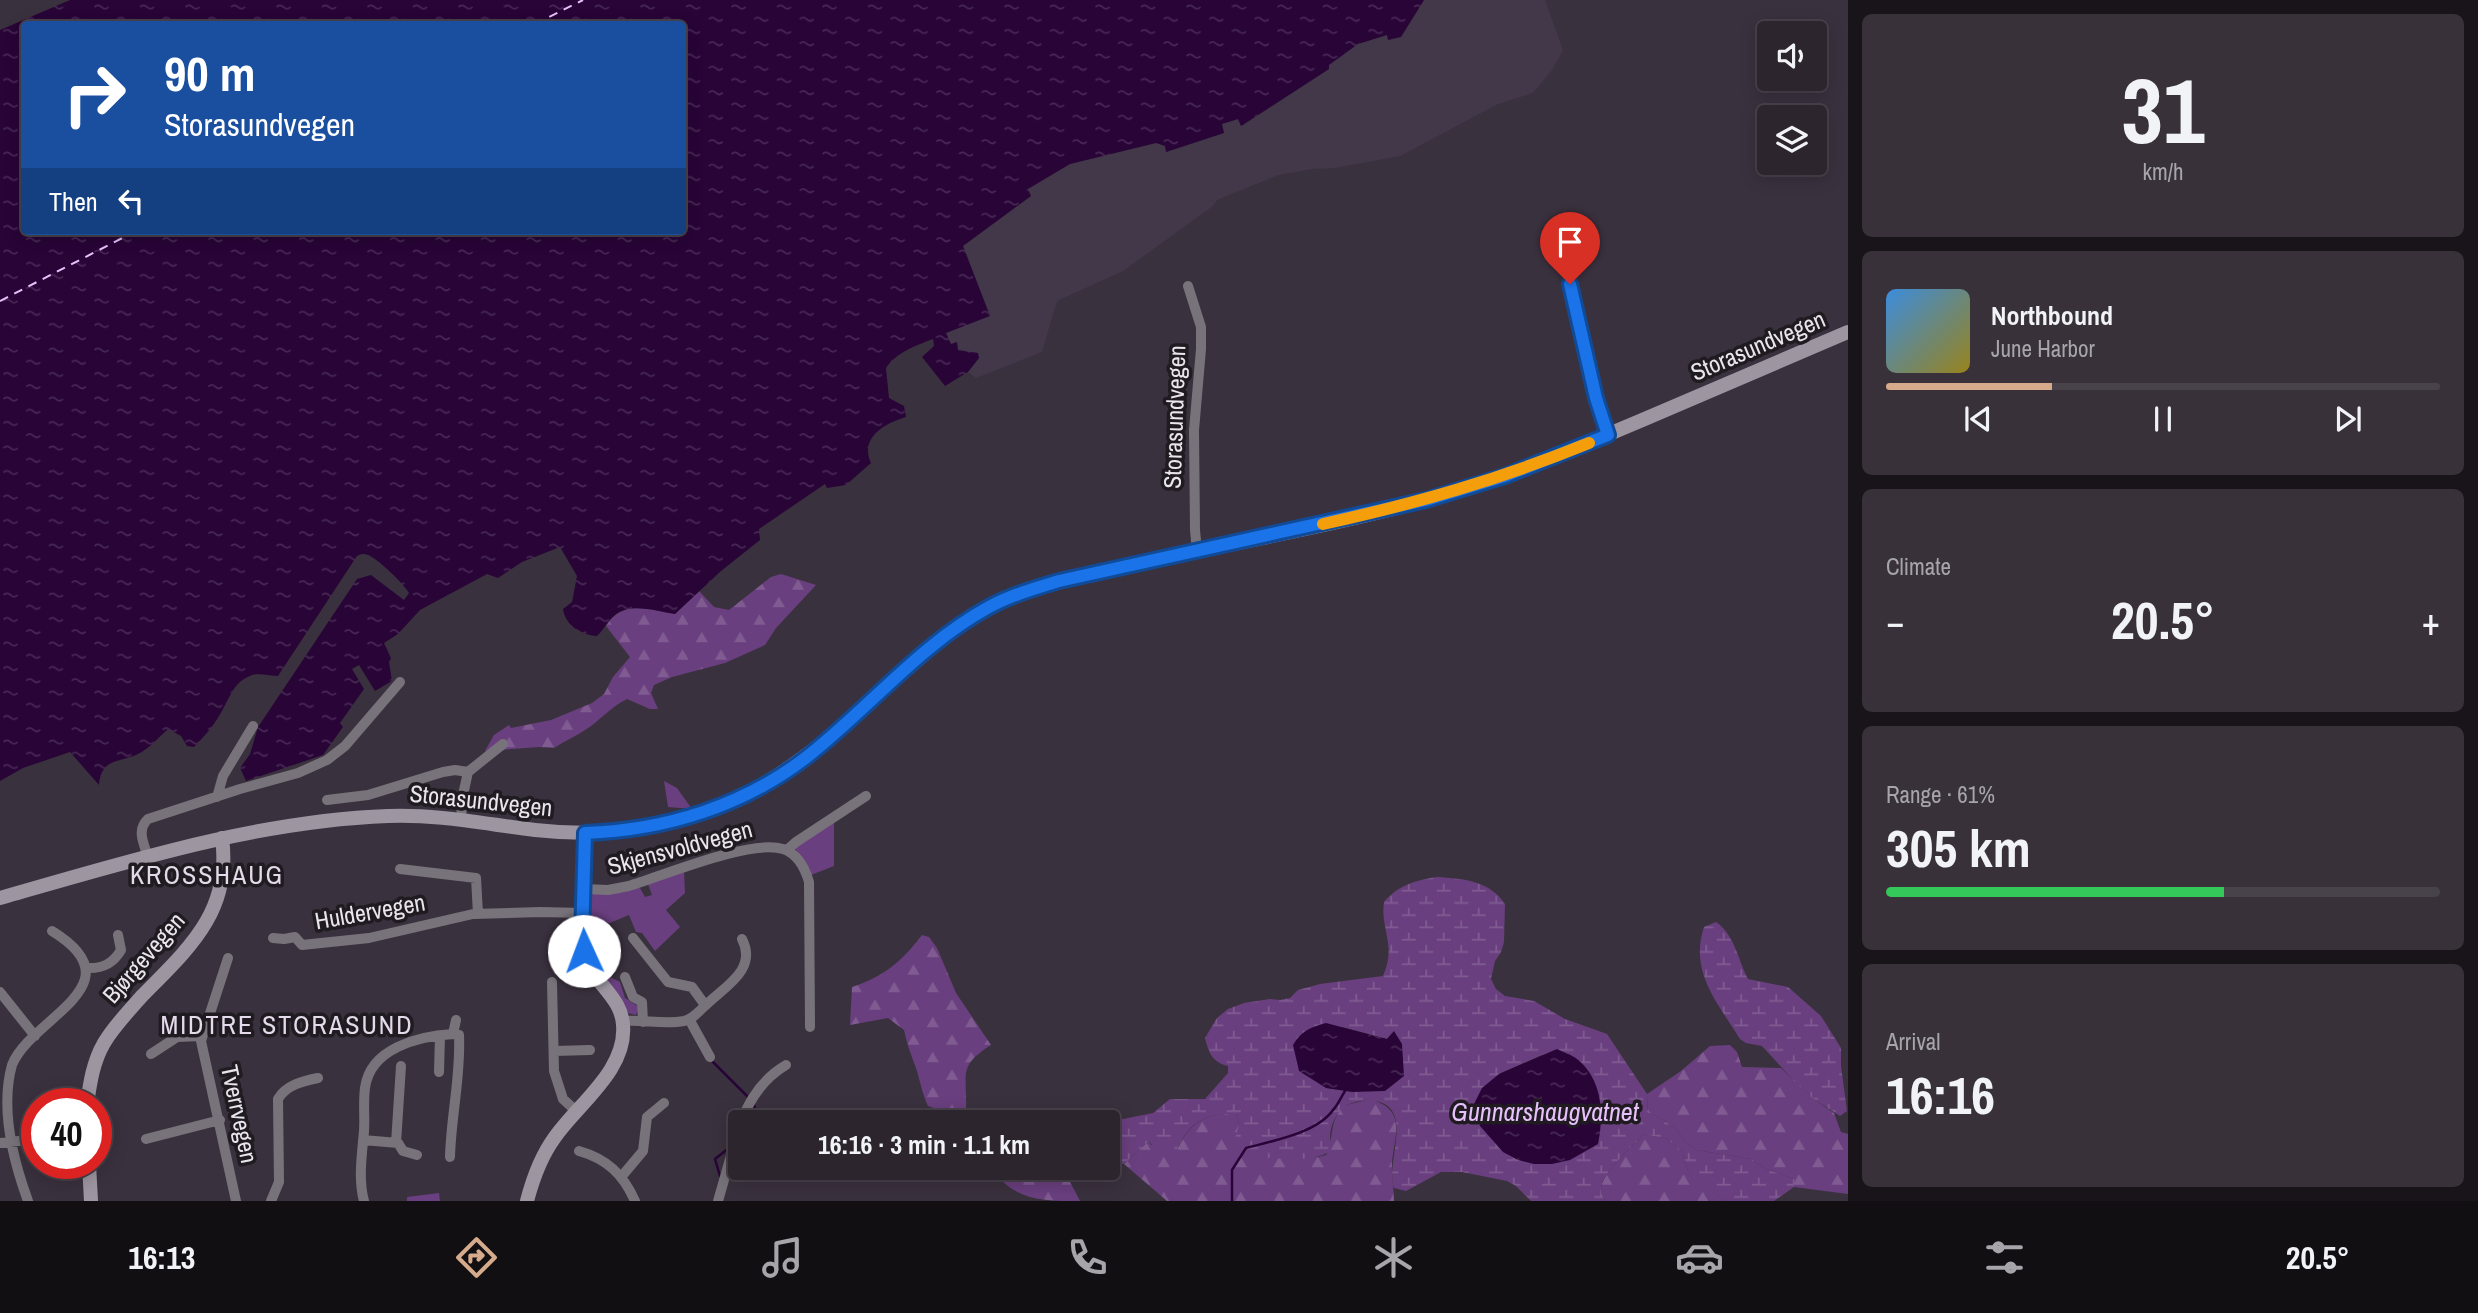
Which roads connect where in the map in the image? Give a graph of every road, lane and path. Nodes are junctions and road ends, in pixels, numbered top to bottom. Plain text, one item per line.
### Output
1 (1560, 252) dead end
2 (1188, 286) dead end
3 (1848, 332) edge
4 (1608, 435) junction
5 (1197, 551) junction
6 (400, 682) dead end
7 (253, 726) dead end
8 (503, 744) dead end
9 (468, 772) junction
10 (866, 796) dead end
11 (217, 797) junction
12 (327, 800) dead end
13 (461, 818) junction
14 (585, 833) junction
15 (222, 838) junction
16 (787, 850) junction
17 (148, 857) junction
18 (400, 869) dead end
19 (584, 889) junction
20 (0, 898) edge
21 (583, 913) junction
22 (478, 914) junction
23 (52, 931) dead end
24 (118, 935) dead end
25 (273, 938) dead end
26 (632, 938) dead end
27 (742, 939) dead end
28 (228, 958) dead end
29 (86, 968) junction
30 (625, 977) dead end
31 (552, 982) dead end
32 (0, 992) edge
33 (705, 1005) junction
34 (689, 1019) junction
35 (456, 1020) dead end
36 (623, 1021) junction
37 (643, 1022) junction
38 (810, 1027) dead end
39 (453, 1034) junction
40 (35, 1036) junction
41 (201, 1036) junction
42 (440, 1036) junction
43 (590, 1050) dead end
44 (554, 1051) junction
45 (151, 1054) dead end
46 (710, 1057) dead end
47 (786, 1065) dead end
48 (401, 1066) dead end
49 (439, 1072) dead end
50 (318, 1078) dead end
51 (90, 1088) edge
52 (664, 1103) dead end
53 (575, 1110) junction
54 (746, 1110) edge
55 (220, 1120) junction
56 (146, 1139) dead end
57 (363, 1140) junction
58 (5, 1143) edge
59 (396, 1143) junction
60 (579, 1151) dead end
61 (417, 1155) dead end
62 (450, 1157) dead end
63 (728, 1167) edge
64 (622, 1176) junction
65 (89, 1179) edge
66 (28, 1201) edge
67 (90, 1201) edge
68 (236, 1201) edge
69 (271, 1201) edge
70 (364, 1201) edge
71 (527, 1201) edge
72 (635, 1201) edge
73 (718, 1201) edge

1 - 4 street
2 - 5 street, Storasundvegen
3 - 4 main road, Storasundvegen
4 - 5 main road, Storasundvegen
5 - 14 main road, Storasundvegen
6 - 11 street
7 - 11 street
8 - 9 street
9 - 12 street
9 - 13 street
10 - 16 street, Skjensvoldvegen
11 - 17 street
13 - 14 main road, Storasundvegen
13 - 15 main road, Storasundvegen
14 - 19 main road
15 - 17 main road, Storasundvegen
15 - 51 main road, Bjørgevegen
16 - 19 street, Skjensvoldvegen
16 - 38 street, Skjensvoldvegen
17 - 20 main road, Storasundvegen
18 - 22 street, Huldervegen
19 - 21 main road
21 - 22 street, Huldervegen
21 - 36 main road
22 - 25 street, Huldervegen
23 - 29 street
24 - 29 street
26 - 33 street
27 - 33 street
28 - 41 street, Tverrvegen
29 - 40 street
30 - 37 street
31 - 44 street
32 - 40 street
33 - 34 street
34 - 37 street
34 - 46 street
35 - 39 street
36 - 37 street
36 - 53 main road
39 - 42 street
39 - 62 street
40 - 58 street
41 - 45 street, Tverrvegen
41 - 55 street, Tverrvegen
42 - 49 street
42 - 57 street
43 - 44 street
44 - 53 street
47 - 54 street
48 - 59 street
50 - 69 street
52 - 64 street
53 - 71 main road
55 - 56 street
55 - 68 street, Tverrvegen
57 - 59 street
57 - 70 street
58 - 66 street
59 - 61 street
60 - 64 street
63 - 73 street
64 - 72 street
65 - 67 main road

